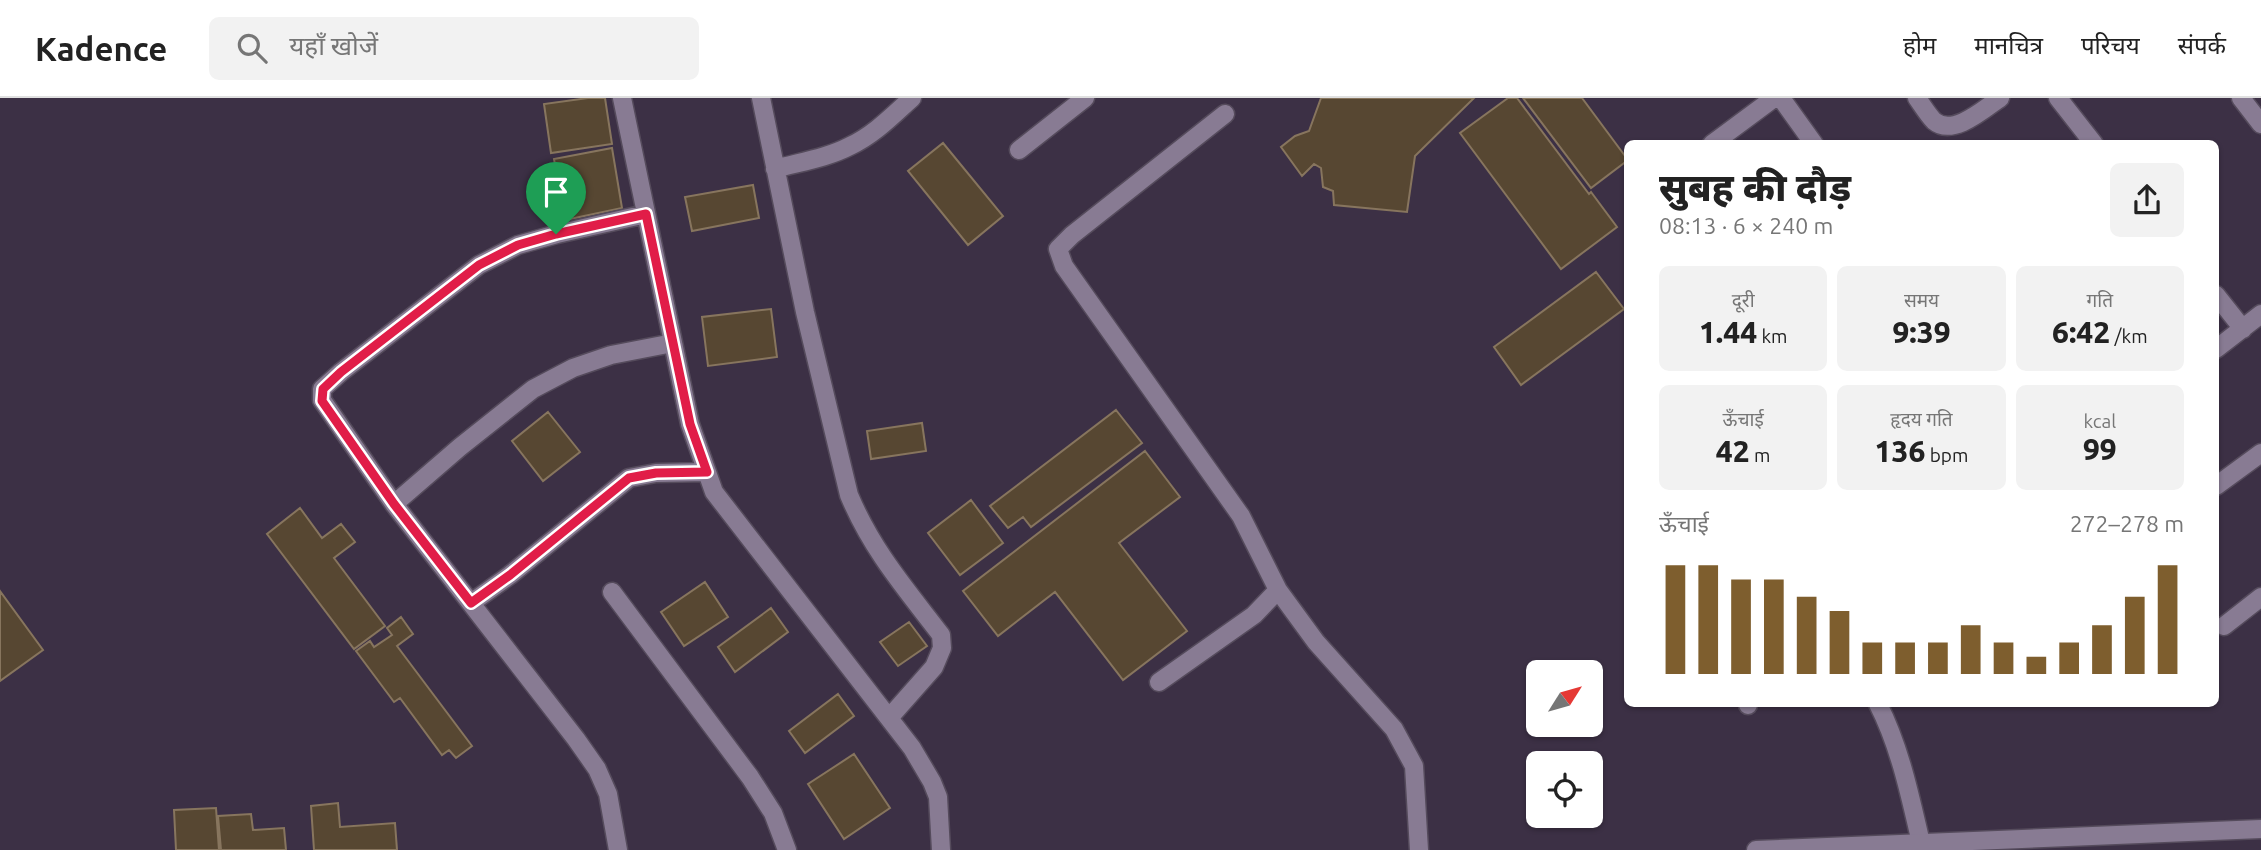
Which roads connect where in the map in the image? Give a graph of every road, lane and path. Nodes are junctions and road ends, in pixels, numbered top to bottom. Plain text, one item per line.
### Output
1 (622, 98) edge
2 (761, 98) edge
3 (912, 98) edge
4 (1085, 98) edge
5 (1774, 98) edge
6 (1781, 98) edge
7 (1917, 98) edge
8 (2000, 98) edge
9 (2058, 98) edge
10 (2241, 98) edge
11 (1225, 114) dead end
12 (2261, 124) edge
13 (1717, 140) edge
14 (1811, 140) edge
15 (2091, 140) edge
16 (1019, 150) dead end
17 (775, 169) junction
18 (646, 214) junction
19 (2219, 299) edge
20 (2261, 314) edge
21 (2243, 329) junction
22 (673, 343) junction
23 (2219, 347) edge
24 (2261, 453) edge
25 (707, 472) junction
26 (2219, 484) edge
27 (394, 504) junction
28 (1278, 590) junction
29 (612, 592) dead end
30 (2261, 597) edge
31 (471, 603) junction
32 (2224, 626) dead end
33 (1159, 682) dead end
34 (1880, 707) edge
35 (889, 719) junction
36 (2261, 829) edge
37 (1921, 843) junction
38 (1954, 846) edge
39 (618, 850) edge
40 (787, 850) edge
41 (942, 850) edge
42 (1419, 850) edge
43 (1756, 850) edge

1 - 18 street
2 - 17 street
3 - 17 street
4 - 16 street
5 - 13 street
6 - 14 street
7 - 8 street
9 - 15 street
10 - 12 street
11 - 28 street
17 - 35 street
18 - 22 street
18 - 27 street
19 - 21 street
20 - 21 street
21 - 23 street
22 - 25 street
22 - 27 street
24 - 26 street
25 - 31 street
25 - 35 street
27 - 31 street
28 - 33 street
28 - 42 street
29 - 40 street
30 - 32 street
31 - 39 street
34 - 37 street
35 - 41 street
36 - 38 street
37 - 38 street
37 - 43 street

